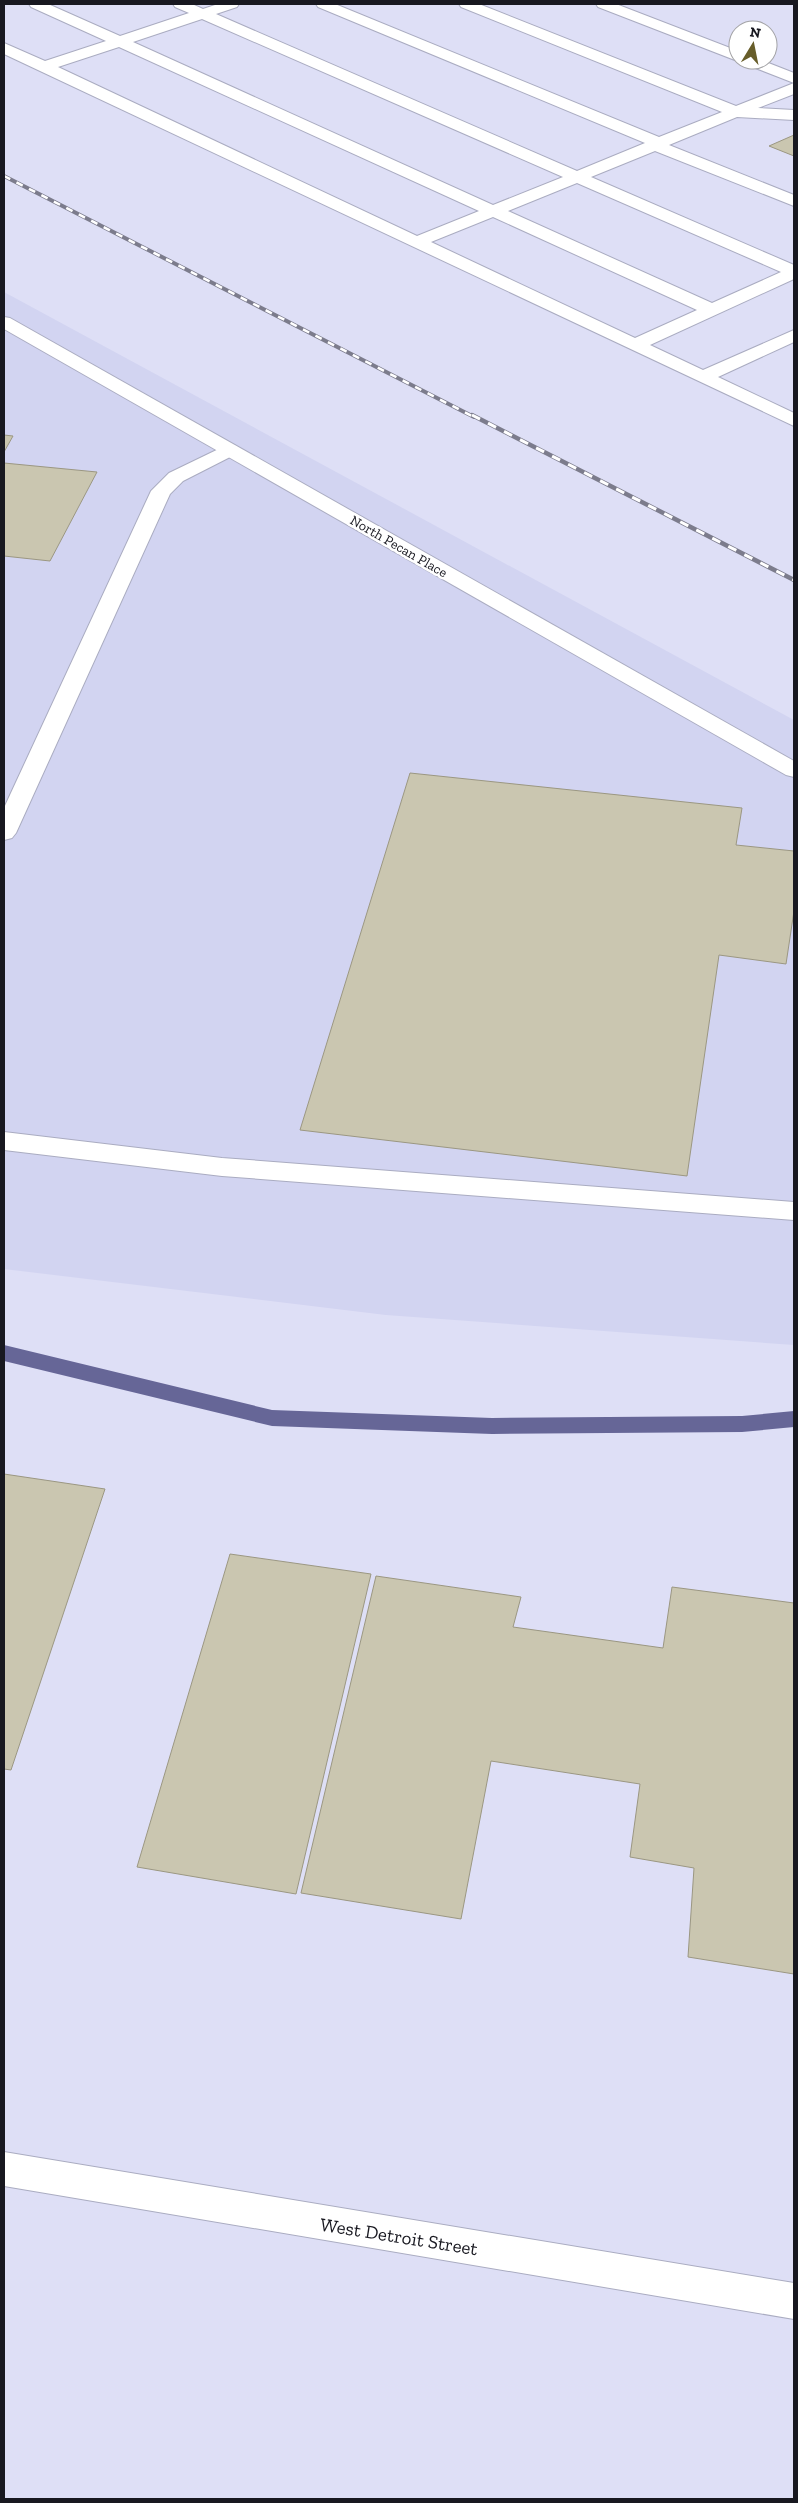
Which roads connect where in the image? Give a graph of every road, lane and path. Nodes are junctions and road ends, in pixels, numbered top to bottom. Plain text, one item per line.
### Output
1 (36, 4) edge
2 (180, 4) edge
3 (232, 4) edge
4 (323, 4) edge
5 (466, 4) edge
6 (603, 4) edge
7 (202, 14) junction
8 (120, 42) junction
9 (4, 48) edge
10 (728, 52) edge
11 (44, 67) junction
12 (773, 70) edge
13 (794, 78) edge
14 (794, 88) edge
15 (736, 112) junction
16 (794, 115) edge
17 (657, 144) junction
18 (577, 176) junction
19 (794, 201) edge
20 (494, 211) junction
21 (417, 242) junction
22 (794, 271) edge
23 (712, 310) junction
24 (4, 322) edge
25 (794, 336) edge
26 (636, 345) junction
27 (703, 377) junction
28 (794, 420) edge
29 (229, 450) junction
30 (794, 770) edge
31 (4, 833) edge
32 (4, 1141) edge
33 (794, 1212) edge
34 (4, 2169) edge
35 (794, 2301) edge

1 - 8 street
2 - 7 street
3 - 7 street
4 - 17 street
5 - 15 street
6 - 10 street
7 - 8 street
7 - 18 street
8 - 11 street
8 - 20 street
9 - 11 street
11 - 21 street
12 - 13 street
14 - 15 street
15 - 16 street
15 - 17 street
17 - 18 street
17 - 19 street
18 - 20 street
18 - 22 street
20 - 21 street
20 - 23 street
21 - 26 street
22 - 23 street
23 - 26 street
24 - 29 street, North Pecan Place
25 - 27 street
26 - 27 street
27 - 28 street
29 - 30 street, North Pecan Place
29 - 31 street
32 - 33 street
34 - 35 street, West Detroit Street

